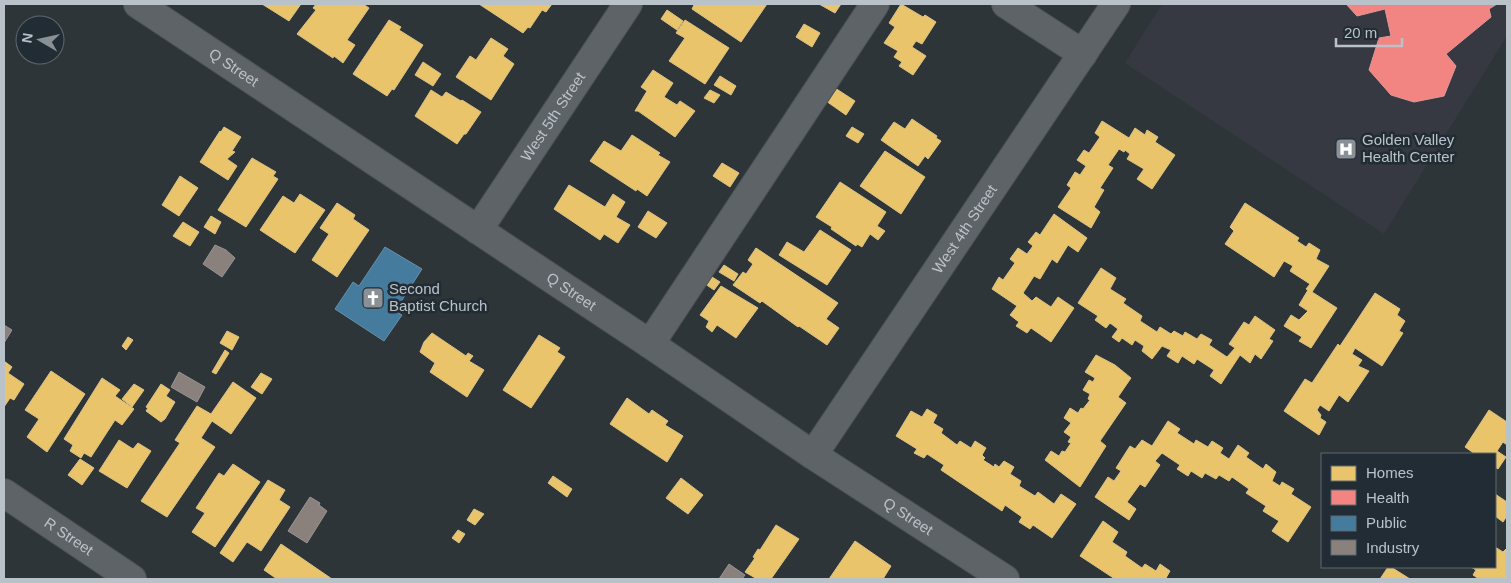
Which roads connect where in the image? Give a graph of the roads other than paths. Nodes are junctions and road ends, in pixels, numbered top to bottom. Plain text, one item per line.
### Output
1 (138, 4) edge
2 (628, 4) edge
3 (875, 4) edge
4 (1006, 4) edge
5 (1116, 4) edge
6 (1083, 54) junction
7 (478, 230) junction
8 (650, 344) junction
9 (813, 455) junction
10 (4, 493) edge
11 (988, 574) edge
12 (132, 579) edge

1 - 7 street, Q Street
2 - 7 street, West 5th Street
3 - 8 street
4 - 6 street
5 - 6 street, West 4th Street
6 - 9 street, West 4th Street
7 - 8 street, Q Street
8 - 9 street, Q Street
9 - 11 street, Q Street
10 - 12 street, R Street

